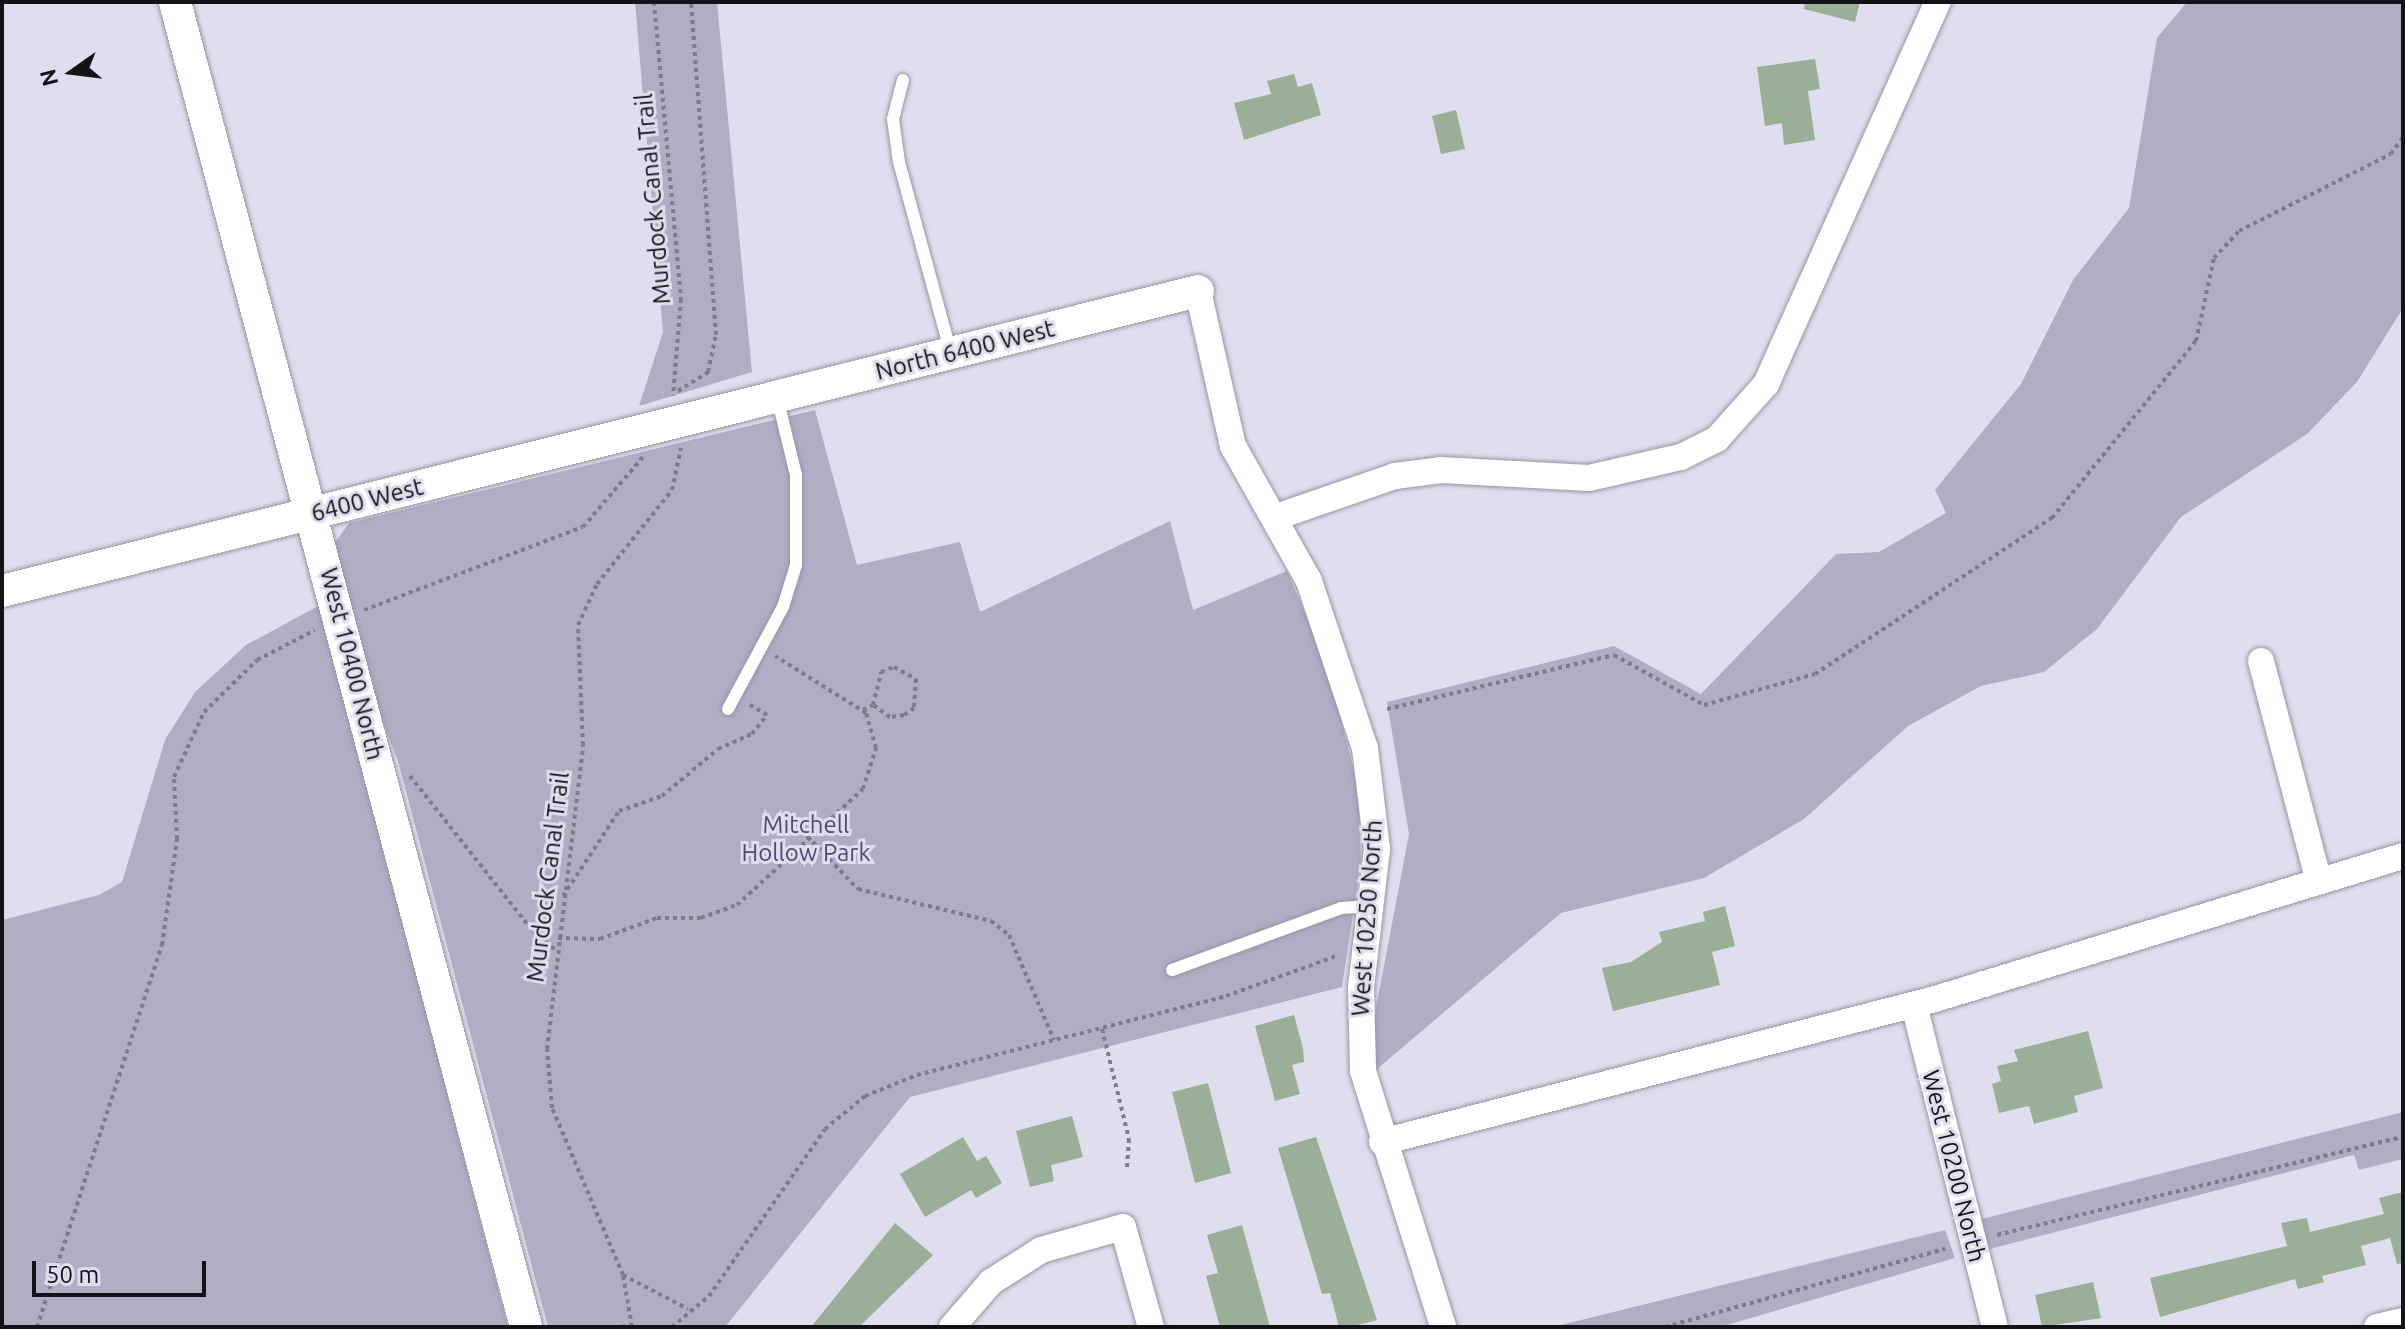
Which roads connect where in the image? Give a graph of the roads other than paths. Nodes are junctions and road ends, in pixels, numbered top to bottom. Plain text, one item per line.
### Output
1 (175, 2) edge
2 (1938, 2) edge
3 (903, 80) dead end
4 (1198, 291) joint
5 (951, 353) junction
6 (777, 397) junction
7 (731, 409) joint
8 (314, 513) junction
9 (1276, 517) junction
10 (2, 591) edge
11 (2261, 661) dead end
12 (728, 709) dead end
13 (2403, 856) edge
14 (2319, 882) junction
15 (1371, 906) junction
16 (1172, 970) dead end
17 (1914, 1005) junction
18 (1382, 1142) junction
19 (2403, 1321) edge
20 (526, 1327) edge
21 (952, 1327) edge
22 (1151, 1327) edge
23 (1443, 1327) edge
24 (1995, 1327) edge
25 (2377, 1327) edge

1 - 8 street, West 10400 North
2 - 9 street
3 - 5 lane
4 - 5 street, North 6400 West
4 - 9 street, West 10250 North
5 - 6 street, North 6400 West
6 - 7 street, North 6400 West
6 - 12 lane
7 - 8 street, 6400 West
8 - 10 street, 6400 West
8 - 20 street, West 10400 North
9 - 15 street, West 10250 North
11 - 14 street
13 - 14 street
14 - 17 street
15 - 16 lane
15 - 18 street, West 10250 North
17 - 18 street
17 - 24 street, West 10200 North
18 - 23 street, West 10250 North
19 - 25 street
21 - 22 street

